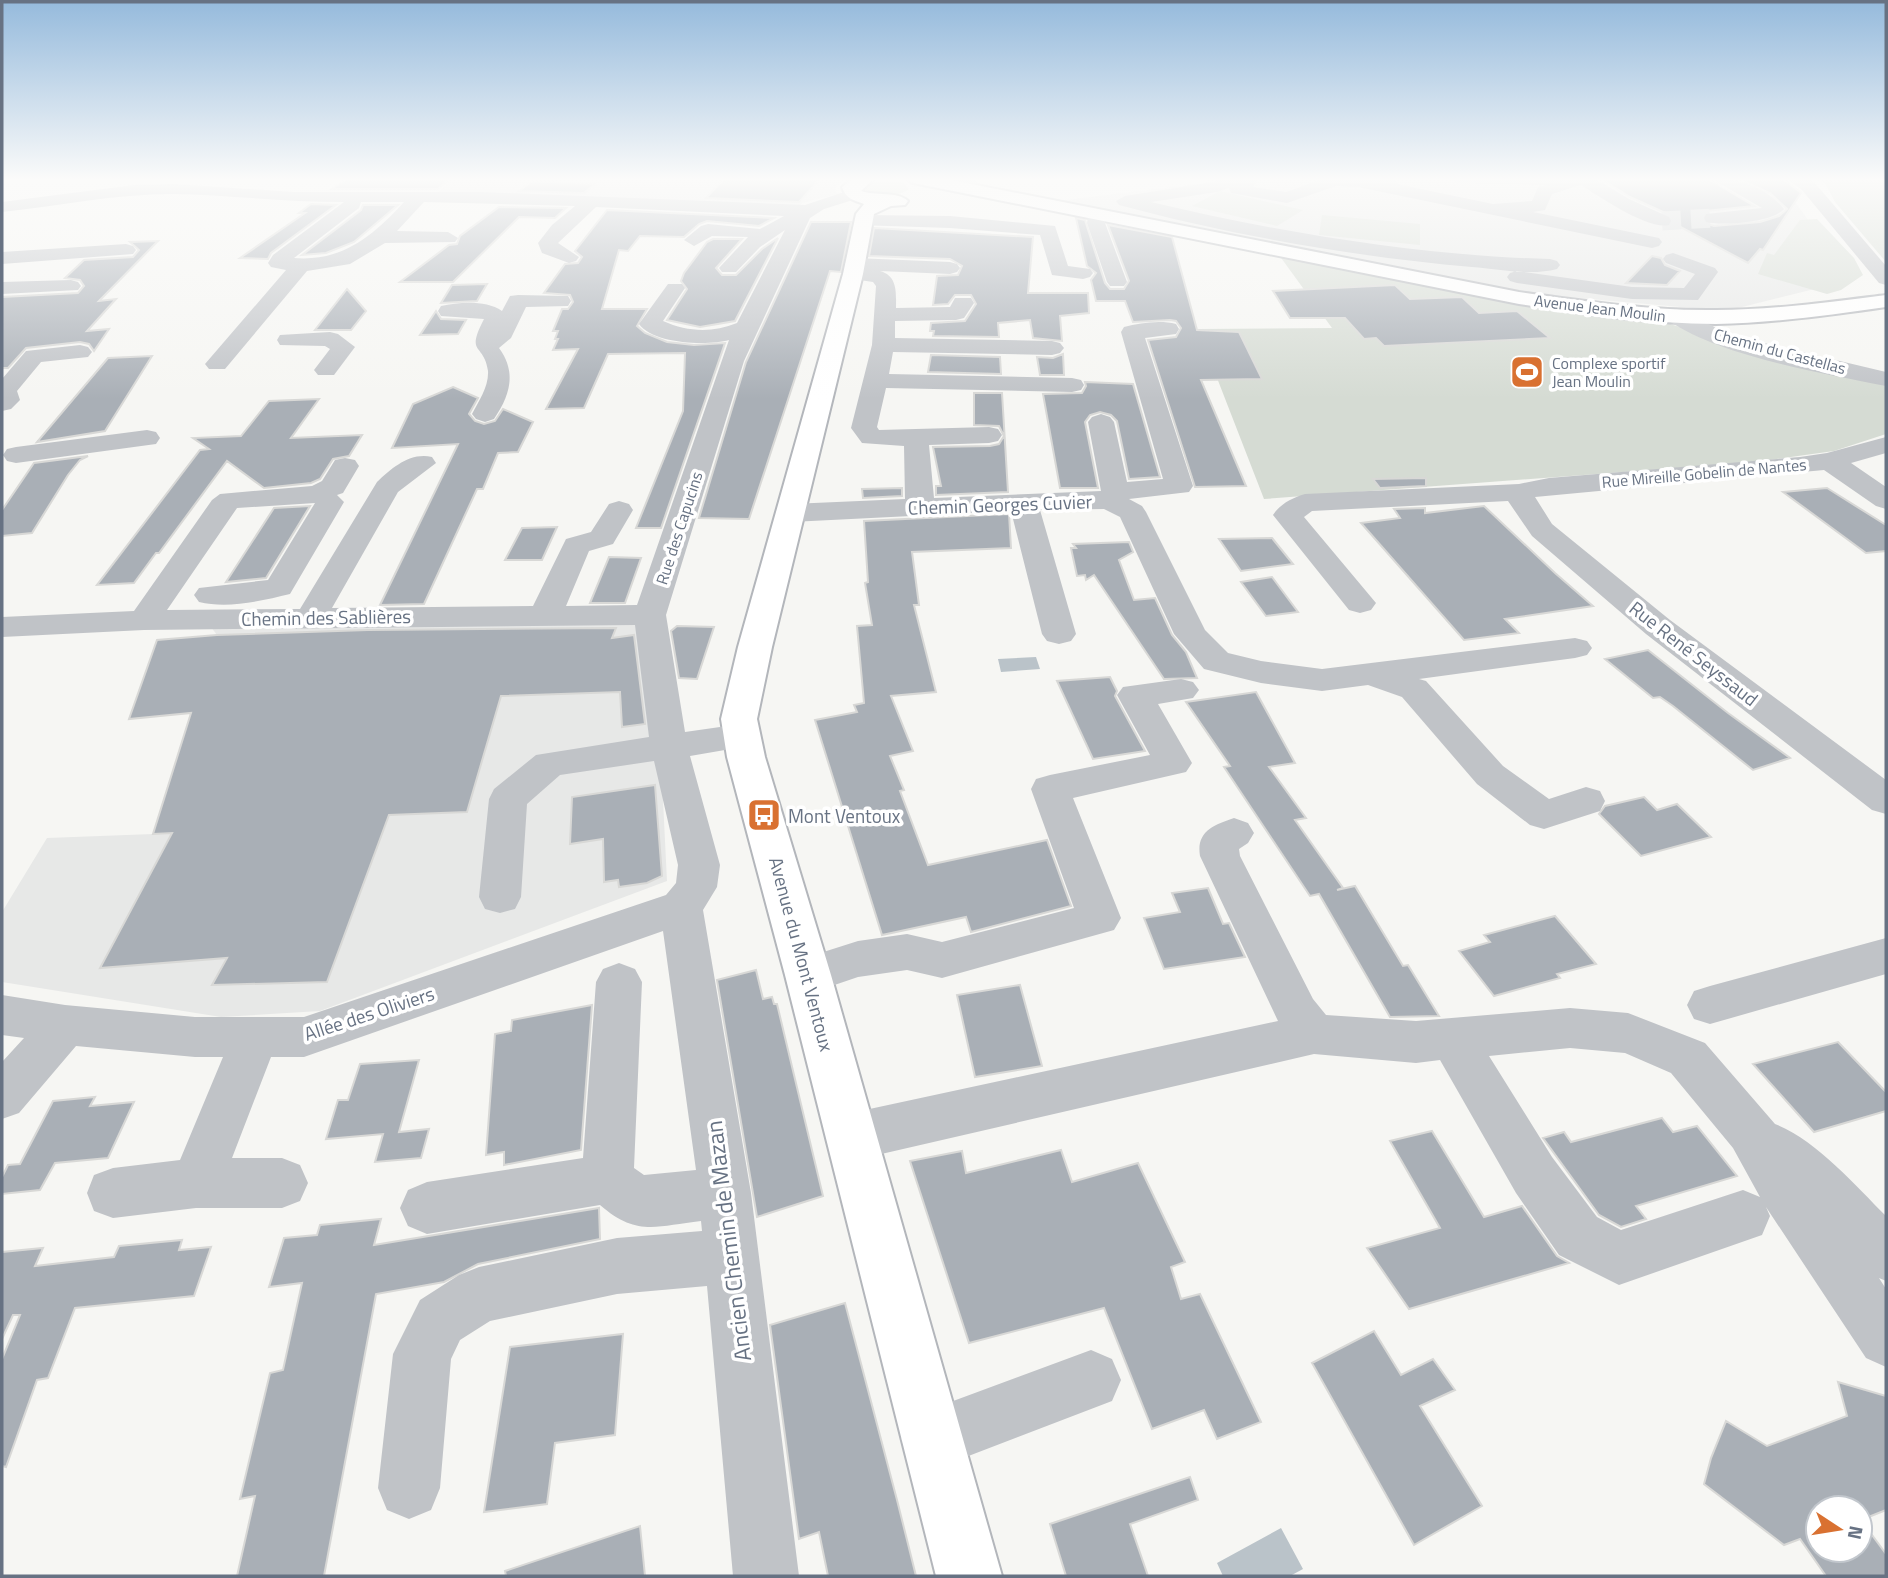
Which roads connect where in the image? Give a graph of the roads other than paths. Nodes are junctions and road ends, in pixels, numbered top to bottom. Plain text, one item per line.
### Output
1 (101, 252) edge
2 (290, 252) edge
3 (364, 252) edge
4 (556, 252) edge
5 (742, 252) edge
6 (785, 252) edge
7 (855, 252) edge
8 (872, 252) edge
9 (923, 252) edge
10 (1054, 252) edge
11 (1106, 252) edge
12 (1284, 252) edge
13 (1399, 252) edge
14 (1863, 252) edge
15 (569, 257) dead end
16 (2, 258) edge
17 (1322, 259) junction
18 (1674, 260) dead end
19 (945, 263) dead end
20 (1550, 265) dead end
21 (300, 266) junction
22 (729, 268) dead end
23 (1083, 273) dead end
24 (1886, 279) edge
25 (1116, 282) dead end
26 (71, 286) dead end
27 (2, 288) edge
28 (675, 288) dead end
29 (37, 293) dead end
30 (2, 294) edge
31 (560, 302) dead end
32 (963, 303) dead end
33 (1882, 304) edge
34 (449, 311) dead end
35 (884, 315) junction
36 (1677, 316) junction
37 (746, 327) junction
38 (1168, 329) dead end
39 (288, 340) dead end
40 (883, 345) junction
41 (486, 346) junction
42 (1052, 348) dead end
43 (80, 352) dead end
44 (217, 364) dead end
45 (326, 370) dead end
46 (1886, 379) edge
47 (876, 381) junction
48 (1072, 385) dead end
49 (2, 404) edge
50 (485, 414) dead end
51 (1101, 422) dead end
52 (989, 435) dead end
53 (147, 438) dead end
54 (1886, 445) edge
55 (916, 447) dead end
56 (16, 455) dead end
57 (1829, 461) junction
58 (422, 463) dead end
59 (345, 466) dead end
60 (1519, 492) junction
61 (1112, 496) junction
62 (1886, 500) edge
63 (330, 502) dead end
64 (1023, 502) junction
65 (920, 507) junction
66 (619, 510) dead end
67 (791, 513) junction
68 (1360, 603) dead end
69 (150, 611) junction
70 (650, 615) junction
71 (545, 616) junction
72 (311, 617) junction
73 (2, 627) edge
74 (1059, 634) dead end
75 (1575, 648) dead end
76 (1368, 674) junction
77 (1181, 690) dead end
78 (741, 736) junction
79 (669, 745) junction
80 (1586, 800) dead end
81 (1886, 800) edge
82 (1234, 833) dead end
83 (500, 897) dead end
84 (681, 907) junction
85 (1886, 956) edge
86 (808, 975) junction
87 (619, 982) dead end
88 (1710, 1005) dead end
89 (2, 1015) edge
90 (65, 1025) junction
91 (1314, 1034) junction
92 (255, 1037) junction
93 (1452, 1038) junction
94 (2, 1097) edge
95 (1751, 1131) junction
96 (851, 1136) junction
97 (608, 1179) junction
98 (196, 1183) junction
99 (282, 1183) dead end
100 (113, 1192) dead end
101 (725, 1193) junction
102 (427, 1208) dead end
103 (1743, 1216) dead end
104 (1886, 1254) edge
105 (732, 1256) junction
106 (1886, 1338) edge
107 (1091, 1380) dead end
108 (932, 1439) junction
109 (409, 1488) dead end
110 (766, 1576) edge
111 (969, 1576) edge

1 - 16 street
2 - 21 street
3 - 21 street
4 - 15 street
5 - 22 street
6 - 37 street, Rue des Capucins
7 - 67 main road, Avenue du Mont Ventoux
8 - 35 street
9 - 19 street
10 - 23 street
11 - 25 street
12 - 17 main road, Avenue Jean Moulin
13 - 20 street
14 - 24 street
17 - 18 street
17 - 36 main road, Avenue Jean Moulin
21 - 44 street
26 - 27 street
28 - 37 street
29 - 30 street
31 - 41 street
32 - 35 street
33 - 36 main road, Avenue Jean Moulin
34 - 41 street
35 - 40 street
36 - 46 street, Chemin du Castellas
37 - 70 street, Rue des Capucins
38 - 61 street
39 - 45 street
40 - 42 street
40 - 47 street
41 - 50 street
43 - 49 street
47 - 48 street
47 - 52 street
51 - 61 street
53 - 56 street
54 - 57 street, Rue Mireille Gobelin de Nantes
55 - 65 street
57 - 60 street, Rue Mireille Gobelin de Nantes
57 - 62 street
58 - 72 street
59 - 69 street
60 - 68 street, Rue Mireille Gobelin de Nantes
60 - 81 street, Rue René Seyssaud
61 - 64 street, Chemin Georges Cuvier
61 - 76 street, Chemin Georges Cuvier
63 - 69 street
64 - 65 street, Chemin Georges Cuvier
64 - 74 street
65 - 67 street, Chemin Georges Cuvier
66 - 71 street
67 - 78 main road, Avenue du Mont Ventoux
69 - 72 street, Chemin des Sablières
69 - 73 street, Chemin des Sablières
70 - 71 street, Chemin des Sablières
70 - 79 street, Rue des Capucins
71 - 72 street, Chemin des Sablières
75 - 76 street, Chemin Georges Cuvier
76 - 80 street
77 - 86 street
78 - 79 street
78 - 86 main road, Avenue du Mont Ventoux
79 - 83 street
79 - 84 street, Rue des Capucins
82 - 91 street
84 - 92 street, Allée des Oliviers
84 - 101 street, Ancien Chemin de Mazan
85 - 88 street
86 - 96 main road, Avenue du Mont Ventoux
87 - 97 street
89 - 90 street, Allée des Oliviers
90 - 92 street, Allée des Oliviers
90 - 94 street
91 - 93 street
91 - 96 street
92 - 98 street
93 - 95 street
93 - 103 street
95 - 104 street
95 - 106 street
96 - 108 main road, Avenue du Mont Ventoux
97 - 101 street
97 - 102 street
98 - 99 street
98 - 100 street
101 - 105 street, Ancien Chemin de Mazan
105 - 109 street
105 - 110 street, Ancien Chemin de Mazan
107 - 108 street
108 - 111 main road, Avenue du Mont Ventoux

